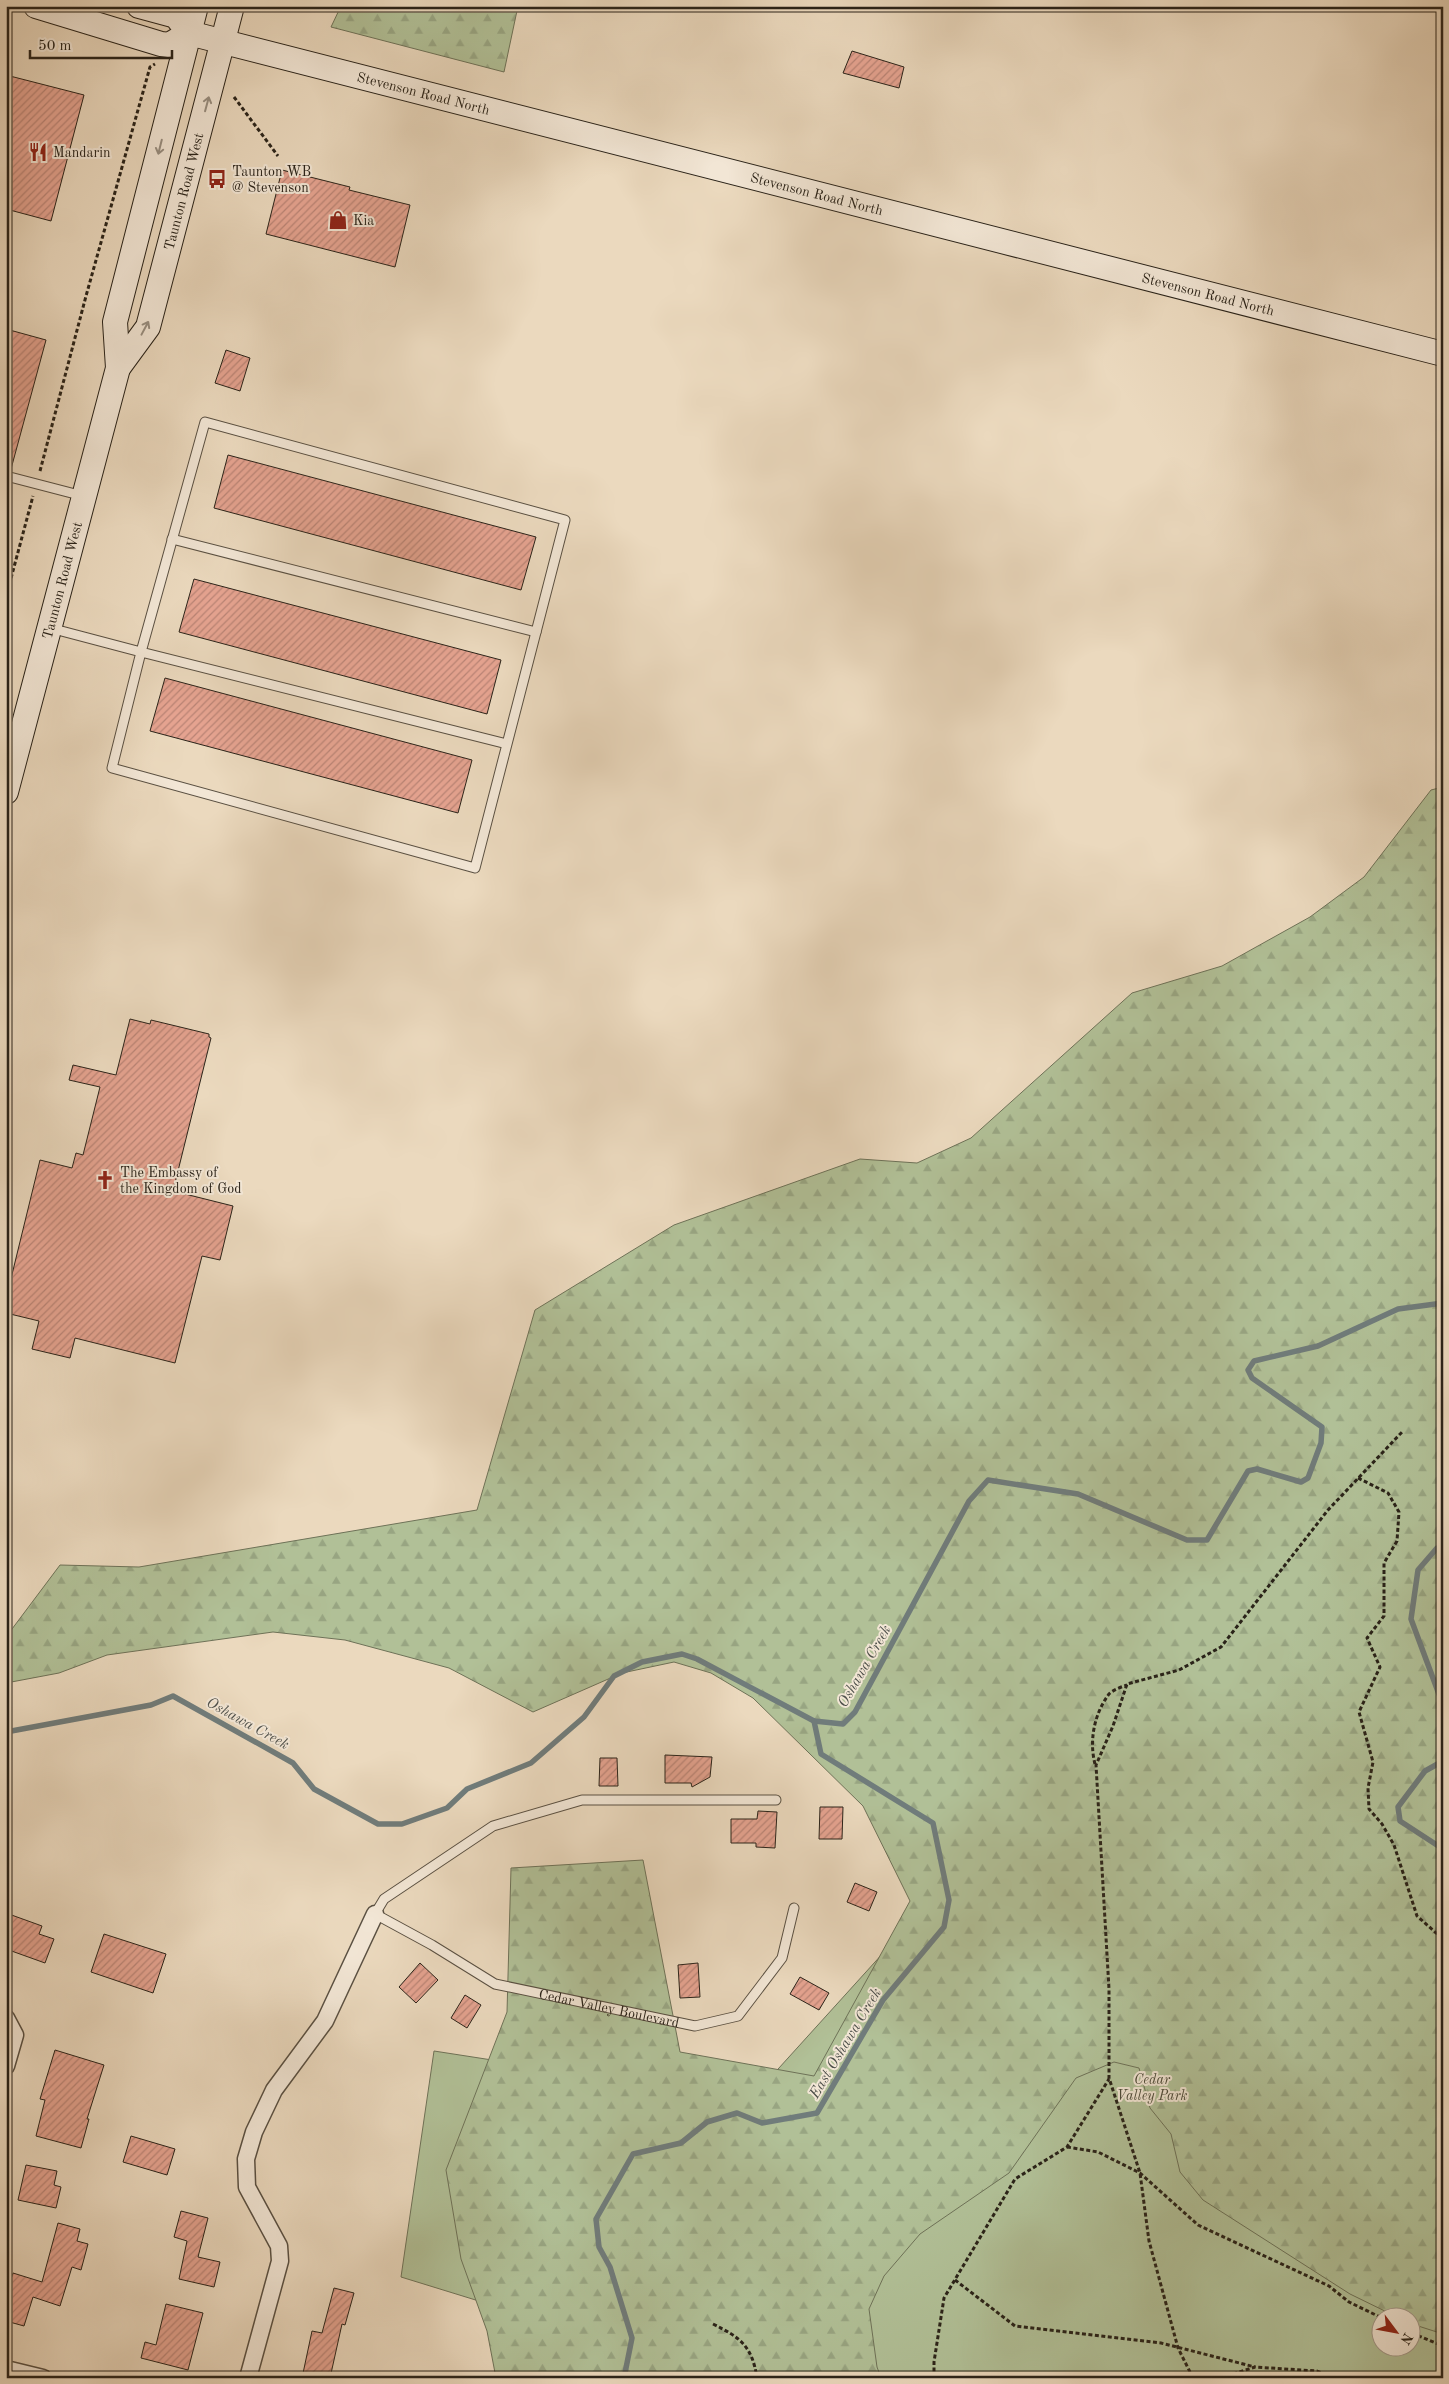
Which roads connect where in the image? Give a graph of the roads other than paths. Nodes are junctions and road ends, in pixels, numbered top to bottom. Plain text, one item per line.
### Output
1 (36, 6) edge
2 (139, 6) edge
3 (196, 6) edge
4 (232, 6) edge
5 (190, 32) junction
6 (223, 40) junction
7 (1443, 354) edge
8 (118, 368) junction
9 (6, 476) edge
10 (84, 496) junction
11 (172, 539) junction
12 (50, 628) junction
13 (536, 632) junction
14 (141, 652) junction
15 (506, 744) junction
16 (6, 792) edge
17 (776, 1800) dead end
18 (794, 1908) dead end
19 (375, 1914) junction
20 (6, 2018) edge
21 (6, 2066) edge
22 (6, 2368) edge
23 (43, 2378) edge
24 (248, 2378) edge

1 - 5 street
2 - 5 street
3 - 5 street, Taunton Road West
4 - 6 street, Taunton Road West
5 - 6 street, Stevenson Road North
5 -> 8 street, Taunton Road West
6 - 7 street, Stevenson Road North
8 -> 6 street, Taunton Road West
8 - 10 street, Taunton Road West
9 - 10 lane
10 - 12 street, Taunton Road West
11 - 13 lane
11 - 13 lane
11 - 14 lane
12 - 14 lane
12 - 16 street, Taunton Road West
13 - 15 lane
14 - 15 lane
14 - 15 lane
17 - 19 lane
18 - 19 lane, Cedar Valley Boulevard
19 - 24 street
20 - 21 street
22 - 23 street

